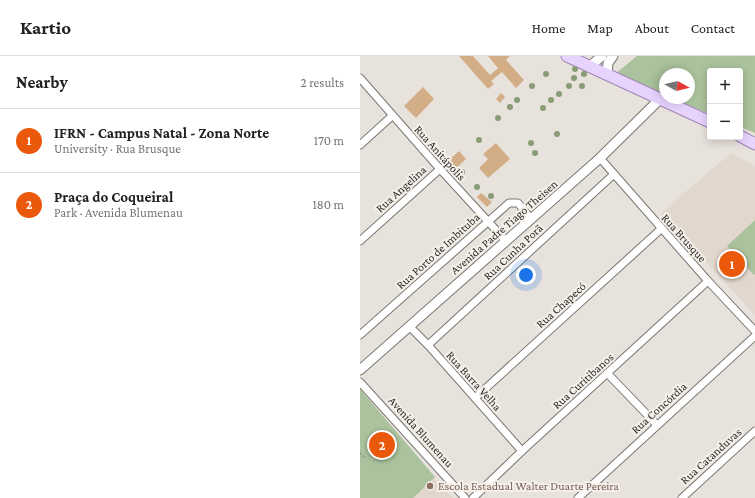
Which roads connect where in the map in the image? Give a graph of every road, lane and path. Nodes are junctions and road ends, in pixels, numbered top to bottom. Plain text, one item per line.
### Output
1 (567, 56) edge
2 (602, 56) edge
3 (613, 56) edge
4 (589, 67) junction
5 (608, 76) junction
6 (360, 78) edge
7 (659, 97) edge
8 (659, 100) edge
9 (673, 104) edge
10 (392, 116) junction
11 (707, 121) edge
12 (743, 138) edge
13 (755, 144) edge
14 (360, 145) edge
15 (600, 158) junction
16 (440, 169) junction
17 (613, 175) junction
18 (531, 219) junction
19 (488, 221) junction
20 (661, 229) junction
21 (506, 240) junction
22 (360, 241) edge
23 (708, 281) junction
24 (409, 326) junction
25 (755, 331) edge
26 (360, 335) edge
27 (755, 336) edge
28 (428, 346) junction
29 (360, 370) edge
30 (608, 374) junction
31 (360, 382) edge
32 (475, 398) junction
33 (657, 425) junction
34 (755, 431) edge
35 (522, 451) junction
36 (360, 453) edge
37 (366, 459) dead end
38 (465, 498) edge
39 (473, 498) edge
40 (578, 498) edge
41 (682, 498) edge

1 - 4 main road
2 - 4 street
3 - 5 street
4 - 5 main road
5 - 7 main road
6 - 10 street, Rua Anitápolis
8 - 15 street, Avenida Padre Tiago Theisen
9 - 11 main road
10 - 14 street
10 - 16 street, Rua Anitápolis
12 - 13 main road
15 - 17 street, Rua Brusque
15 - 18 street, Avenida Padre Tiago Theisen
16 - 19 street, Rua Anitápolis
16 - 22 street, Rua Angelina
17 - 20 street, Rua Brusque
17 - 28 street, Rua Cunha Porã
18 - 19 street, Rua Porto de Imbituba
18 - 21 street, Avenida Padre Tiago Theisen
19 - 21 street, Rua Anitápolis
19 - 26 street, Rua Porto de Imbituba
20 - 23 street, Rua Brusque
20 - 32 street, Rua Chapecó
21 - 24 street, Avenida Padre Tiago Theisen
23 - 25 street, Rua Brusque
23 - 30 street, Rua Curitibanos
24 - 28 street, Rua Barra Velha
24 - 29 street, Avenida Padre Tiago Theisen
27 - 33 street, Rua Concórdia
28 - 32 street, Rua Barra Velha
30 - 33 street
30 - 35 street, Rua Curitibanos
31 - 38 street, Avenida Blumenau
32 - 35 street, Rua Barra Velha
33 - 40 street, Rua Concórdia
34 - 41 street, Rua Catanduvas
35 - 39 street, Rua Curitibanos
36 - 37 path

